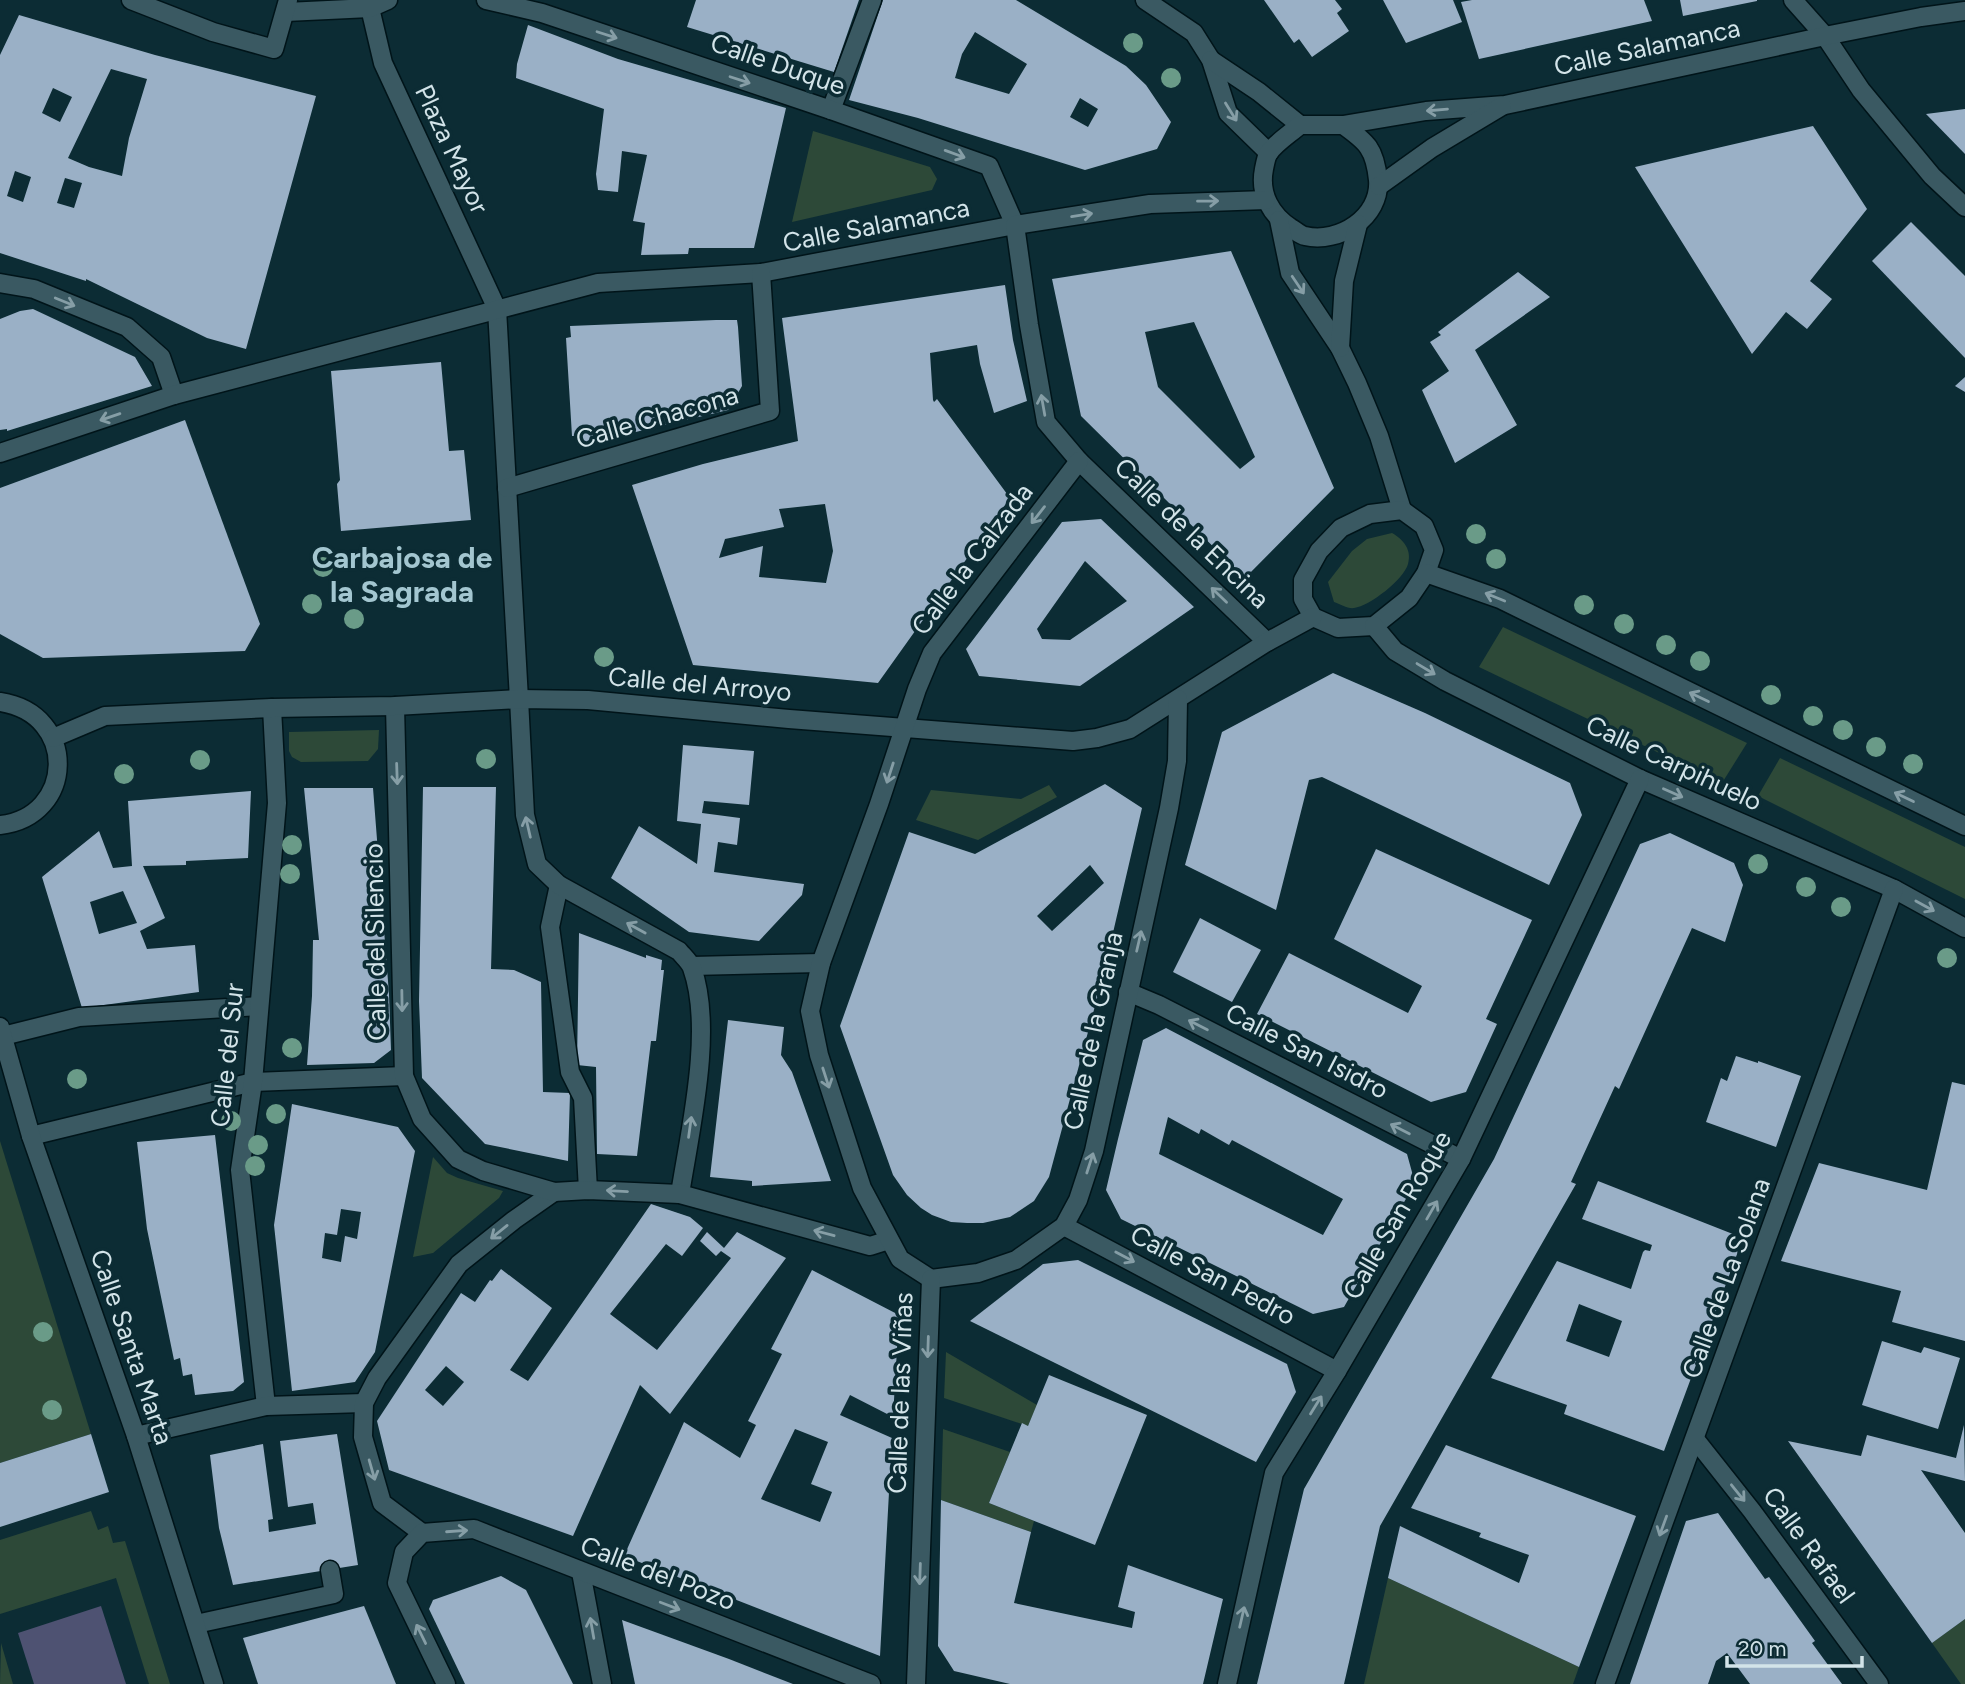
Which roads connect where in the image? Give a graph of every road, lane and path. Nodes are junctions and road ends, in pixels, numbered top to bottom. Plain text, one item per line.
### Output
1 (131, 0) edge
2 (388, 0) edge
3 (486, 0) edge
4 (872, 0) edge
5 (1145, 0) edge
6 (1793, 0) edge
7 (287, 6) edge
8 (370, 8) junction
9 (1965, 11) edge
10 (1825, 36) junction
11 (1211, 60) junction
12 (1505, 105) junction
13 (831, 110) junction
14 (1300, 125) junction
15 (1343, 125) junction
16 (1269, 153) junction
17 (1379, 186) junction
18 (1266, 200) junction
19 (1965, 207) edge
20 (1279, 220) junction
21 (1358, 224) junction
22 (1015, 225) junction
23 (761, 274) junction
24 (0, 284) edge
25 (497, 309) junction
26 (1340, 348) junction
27 (174, 395) junction
28 (0, 453) edge
29 (1079, 461) junction
30 (507, 488) junction
31 (1402, 510) junction
32 (1426, 573) junction
33 (1313, 617) junction
34 (1374, 626) junction
35 (1267, 642) junction
36 (519, 699) junction
37 (1178, 699) junction
38 (0, 702) edge
39 (395, 706) junction
40 (272, 708) junction
41 (905, 728) junction
42 (52, 738) junction
43 (1640, 779) junction
44 (0, 825) edge
45 (1965, 827) edge
46 (559, 885) junction
47 (1894, 889) junction
48 (1965, 928) edge
49 (821, 963) junction
50 (692, 966) junction
51 (1128, 992) junction
52 (259, 1006) junction
53 (810, 1011) joint
54 (1, 1032) edge
55 (404, 1076) junction
56 (253, 1082) junction
57 (32, 1136) junction
58 (1461, 1159) junction
59 (588, 1190) junction
60 (554, 1192) junction
61 (680, 1194) junction
62 (1064, 1226) junction
63 (889, 1240) junction
64 (931, 1279) junction
65 (1337, 1371) junction
66 (364, 1403) junction
67 (266, 1406) junction
68 (136, 1436) junction
69 (1695, 1439) junction
70 (422, 1533) junction
71 (330, 1570) dead end
72 (581, 1572) junction
73 (196, 1624) junction
74 (214, 1684) edge
75 (446, 1684) edge
76 (602, 1684) edge
77 (871, 1684) edge
78 (916, 1684) edge
79 (1227, 1684) edge
80 (1605, 1684) edge
81 (1879, 1684) edge

1 - 7 street
2 - 8 street
3 -> 13 street, Calle Duque
4 - 13 street
5 - 11 street
6 - 10 street
7 - 8 street
8 - 25 street, Plaza Mayor
9 - 10 street, Calle Salamanca
10 - 12 street, Calle Salamanca
10 - 19 street
11 - 14 street
11 -> 16 street
12 -> 15 street, Calle Salamanca
12 - 17 street, Calle Salamanca
13 -> 22 street, Calle Duque
14 - 15 street
14 - 16 street
15 - 17 street
16 - 18 street
17 - 21 street
18 - 20 street
22 -> 18 street, Calle Salamanca
20 - 21 street
20 -> 26 street
21 - 26 street
22 - 23 street, Calle Salamanca
29 -> 22 street
23 - 25 street, Calle Salamanca
23 - 30 street, Calle Chacona
24 -> 27 street
25 - 27 street, Calle Salamanca
25 - 30 street
26 - 31 street
27 -> 28 street, Calle Salamanca
35 -> 29 street, Calle de la Encina
29 -> 41 street, Calle la Calzada
30 - 36 street
31 - 32 street
31 - 33 street
32 - 34 street
45 -> 32 street
33 - 34 street
33 - 35 street, Calle del Arroyo
34 -> 43 street, Calle Carpihuelo
35 - 37 street, Calle del Arroyo
36 - 39 street, Calle del Arroyo
36 - 41 street, Calle del Arroyo
46 -> 36 street
37 - 41 street, Calle del Arroyo
51 -> 37 street, Calle de la Granja
38 - 42 street
39 - 40 street, Calle del Arroyo
39 -> 55 street, Calle del Silencio
40 - 42 street, Calle del Arroyo
40 - 52 street, Calle del Sur
41 -> 49 street, Calle la Calzada
42 - 44 street
43 -> 47 street, Calle Carpihuelo
43 - 58 street, Calle San Roque
50 -> 46 street
46 - 59 street
47 -> 48 street, Calle Carpihuelo
47 - 69 street, Calle de La Solana
49 - 50 street
49 - 53 street, Calle la Calzada
61 -> 50 street
58 -> 51 street, Calle San Isidro
62 -> 51 street, Calle de la Granja
52 - 54 street
52 - 56 street, Calle del Sur
53 -> 63 street, Calle de las Viñas
54 - 57 street, Calle Santa Marta
55 - 56 street
55 - 60 street, Calle del Silencio
56 - 57 street
56 - 67 street, Calle del Sur
57 - 68 street, Calle Santa Marta
65 -> 58 street, Calle San Roque
59 - 60 street
61 -> 59 street
60 -> 66 street
63 -> 61 street
62 - 64 street, Calle de la Granja
62 -> 65 street, Calle San Pedro
63 - 64 street, Calle de las Viñas
64 -> 78 street, Calle de las Viñas
79 -> 65 street, Calle San Roque
66 - 67 street
66 -> 70 street
67 - 68 street
68 - 73 street, Calle Santa Marta
69 -> 80 street, Calle de La Solana
69 -> 81 street, Calle Rafael
70 -> 72 street, Calle del Pozo
75 -> 70 street
71 - 73 street
76 -> 72 street
72 -> 77 street, Calle del Pozo
73 - 74 street, Calle Santa Marta

